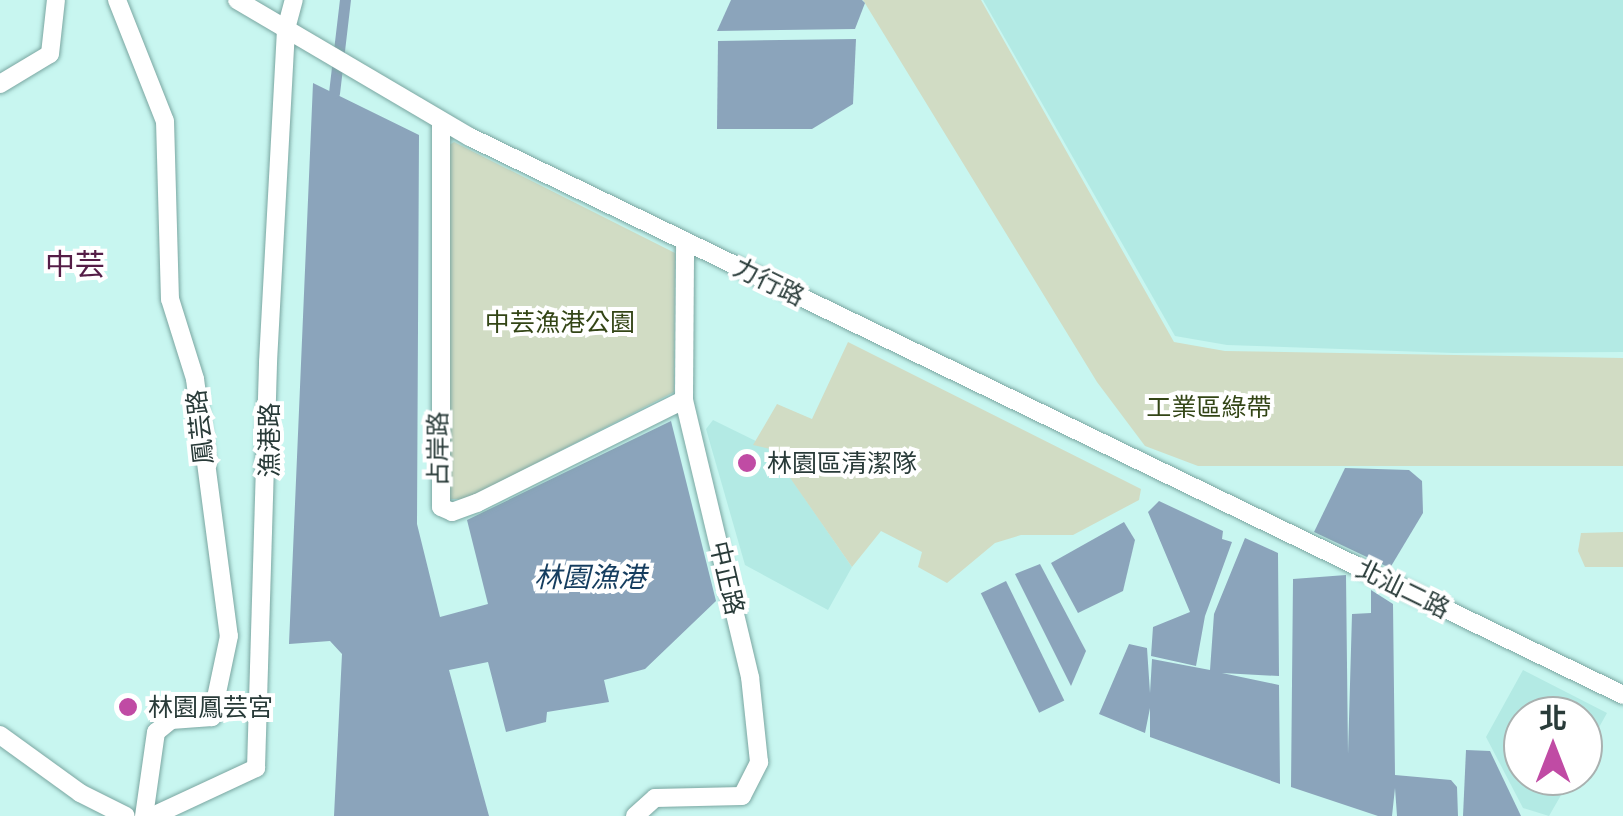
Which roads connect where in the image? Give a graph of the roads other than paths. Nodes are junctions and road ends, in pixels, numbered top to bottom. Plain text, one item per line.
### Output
1 (56, 0) edge
2 (118, 0) edge
3 (237, 0) edge
4 (294, 0) edge
5 (286, 29) junction
6 (0, 84) edge
7 (440, 121) junction
8 (685, 241) junction
9 (684, 400) junction
10 (1182, 482) joint
11 (1623, 695) edge
12 (0, 735) edge
13 (126, 816) edge
14 (144, 816) edge
15 (153, 816) edge
16 (635, 816) edge

1 - 6 street
2 - 14 street, 鳳芸路
3 - 5 street, 力行路
4 - 5 street, 漁港路
5 - 7 street, 力行路
5 - 15 street, 漁港路
7 - 8 street, 力行路
7 - 9 street, 占岸路
8 - 9 street, 中正路
8 - 10 street, 力行路
9 - 16 street, 中正路
10 - 11 street, 北汕二路
12 - 13 street

